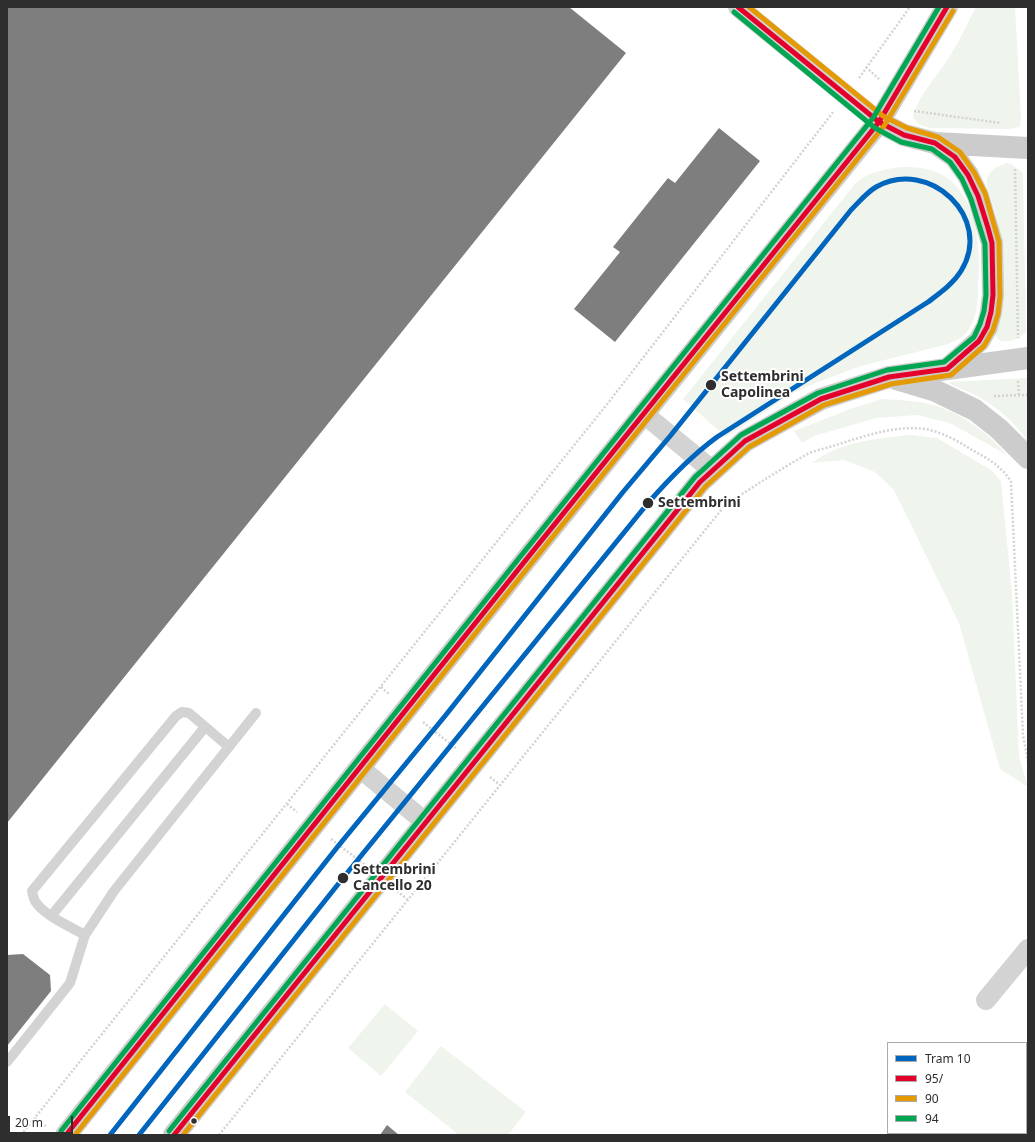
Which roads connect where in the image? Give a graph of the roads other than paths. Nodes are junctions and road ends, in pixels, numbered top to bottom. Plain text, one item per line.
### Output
1 (738, 7) edge
2 (947, 7) edge
3 (879, 122) junction
4 (935, 143) junction
5 (1028, 148) edge
6 (1023, 358) edge
7 (947, 369) junction
8 (889, 377) junction
9 (644, 414) junction
10 (1028, 458) edge
11 (713, 471) junction
12 (256, 713) dead end
13 (205, 727) junction
14 (229, 747) junction
15 (360, 768) junction
16 (425, 822) junction
17 (52, 915) junction
18 (85, 935) junction
19 (1028, 949) edge
20 (986, 1000) dead end
21 (7, 1062) edge
22 (66, 1135) edge
23 (174, 1135) edge

1 - 3 street
2 - 3 main road
3 - 4 main road
3 - 9 main road
4 - 5 main road
4 - 7 main road
6 - 7 main road
7 - 8 main road
8 - 10 main road
8 - 11 main road
9 - 11 street
9 - 15 main road
11 - 16 main road
12 - 14 lane
13 - 14 lane
13 - 17 lane
13 - 17 lane
14 - 18 lane
15 - 16 street
15 - 22 main road
16 - 23 main road
17 - 18 lane
18 - 21 lane
19 - 20 street

